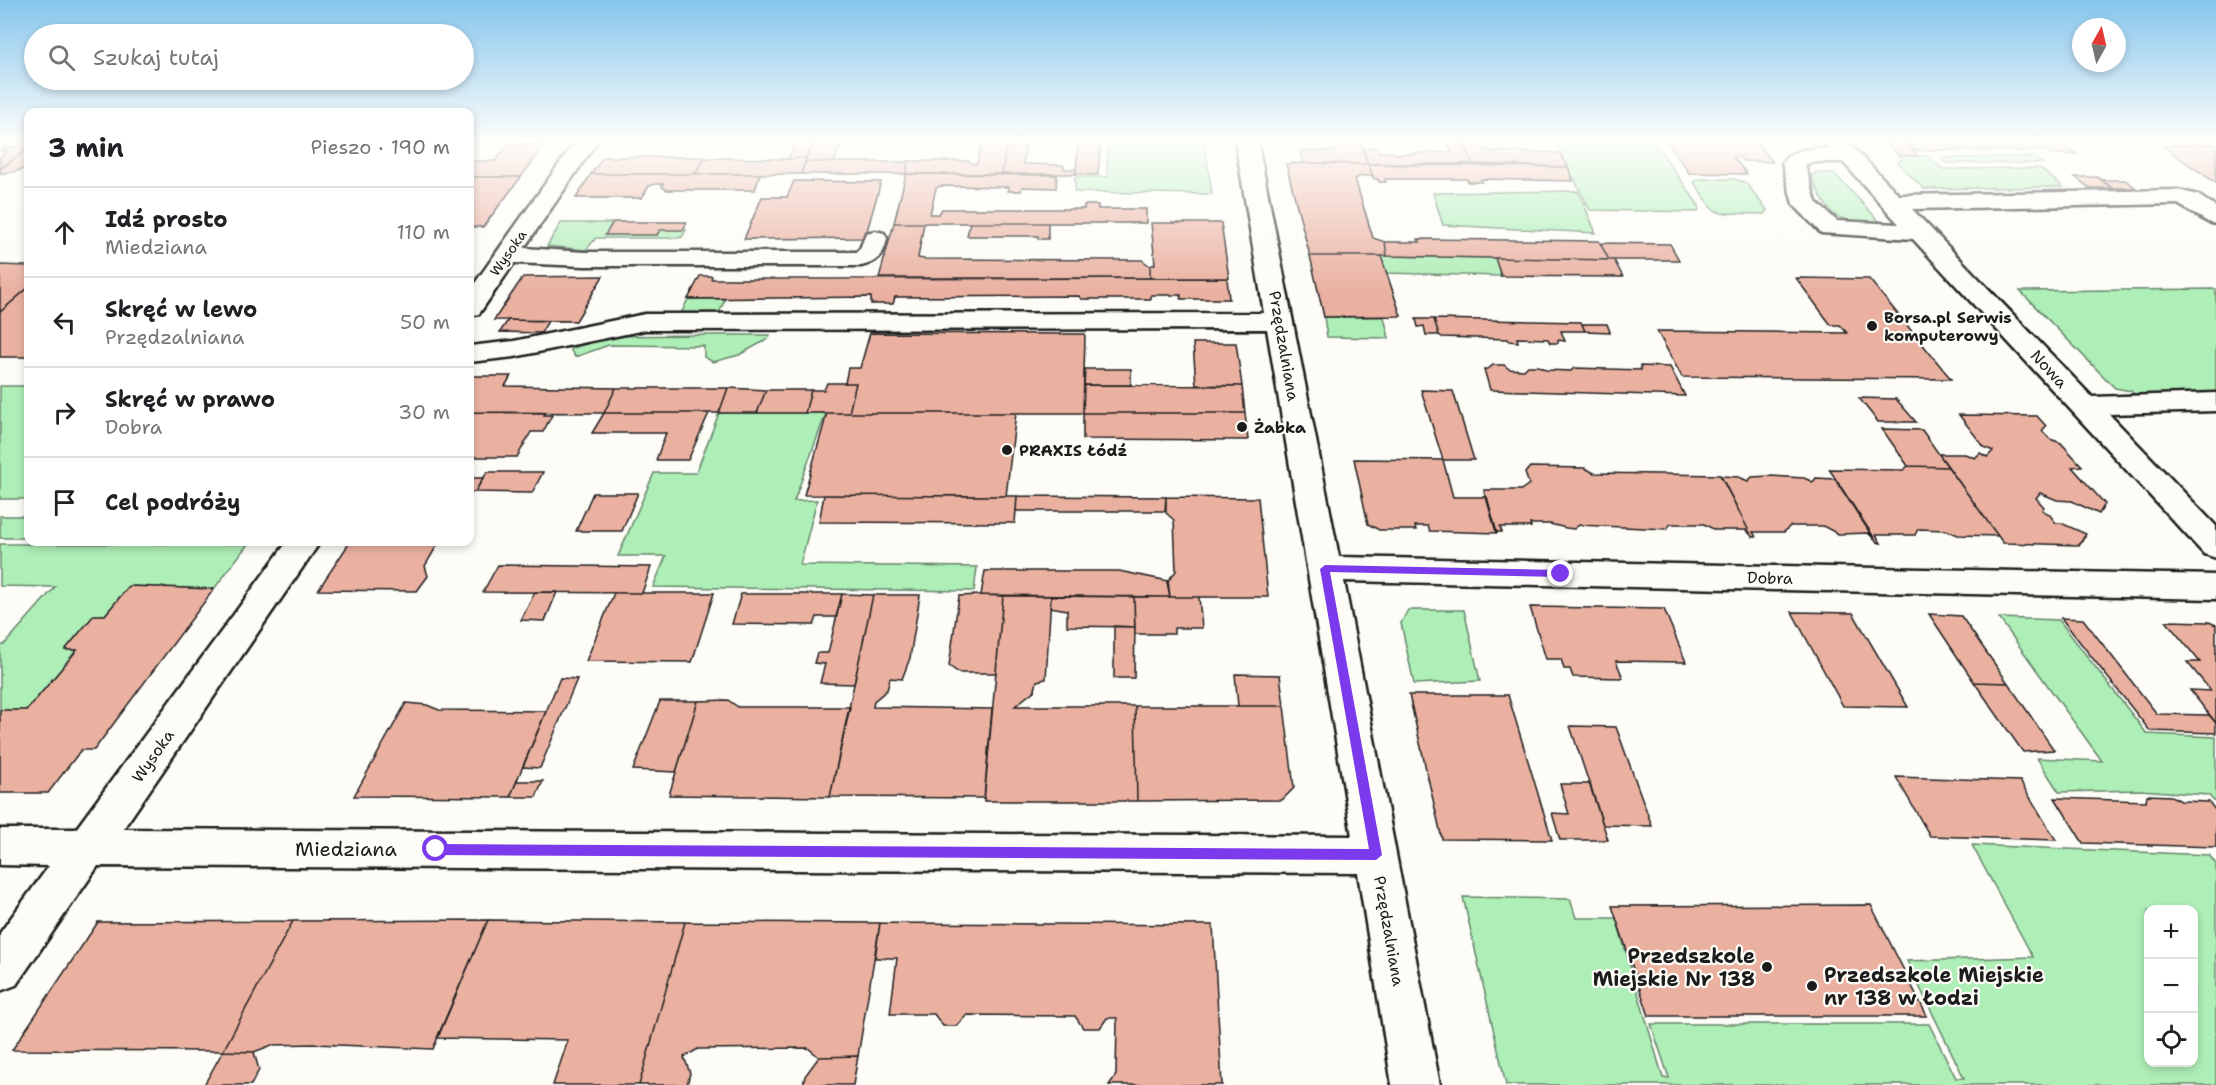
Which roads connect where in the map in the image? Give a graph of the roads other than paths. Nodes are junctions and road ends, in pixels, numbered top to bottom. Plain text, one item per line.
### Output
1 (553, 190) edge
2 (1255, 190) edge
3 (1801, 190) edge
4 (1880, 190) edge
5 (1892, 202) junction
6 (2216, 217) edge
7 (1920, 232) junction
8 (875, 238) dead end
9 (507, 255) junction
10 (474, 302) edge
11 (1279, 321) junction
12 (474, 353) edge
13 (2216, 402) edge
14 (2084, 406) junction
15 (300, 546) edge
16 (2216, 546) edge
17 (1325, 569) junction
18 (2216, 587) edge
19 (0, 846) edge
20 (88, 847) junction
21 (1376, 855) junction
22 (0, 969) edge
23 (1416, 1085) edge

1 - 9 street, Wysoka
2 - 11 street, Przędzalniana
3 - 7 street
4 - 5 street, Nowa
5 - 6 street
5 - 7 street, Nowa
7 - 14 street, Nowa
8 - 9 street
9 - 10 street, Wysoka
11 - 12 street
11 - 17 street, Przędzalniana
13 - 14 street
14 - 16 street, Nowa
15 - 20 street, Wysoka
17 - 18 street, Dobra
17 - 21 street, Przędzalniana
19 - 20 street, Miedziana
20 - 21 street, Miedziana
20 - 22 street, Wysoka
21 - 23 street, Przędzalniana

